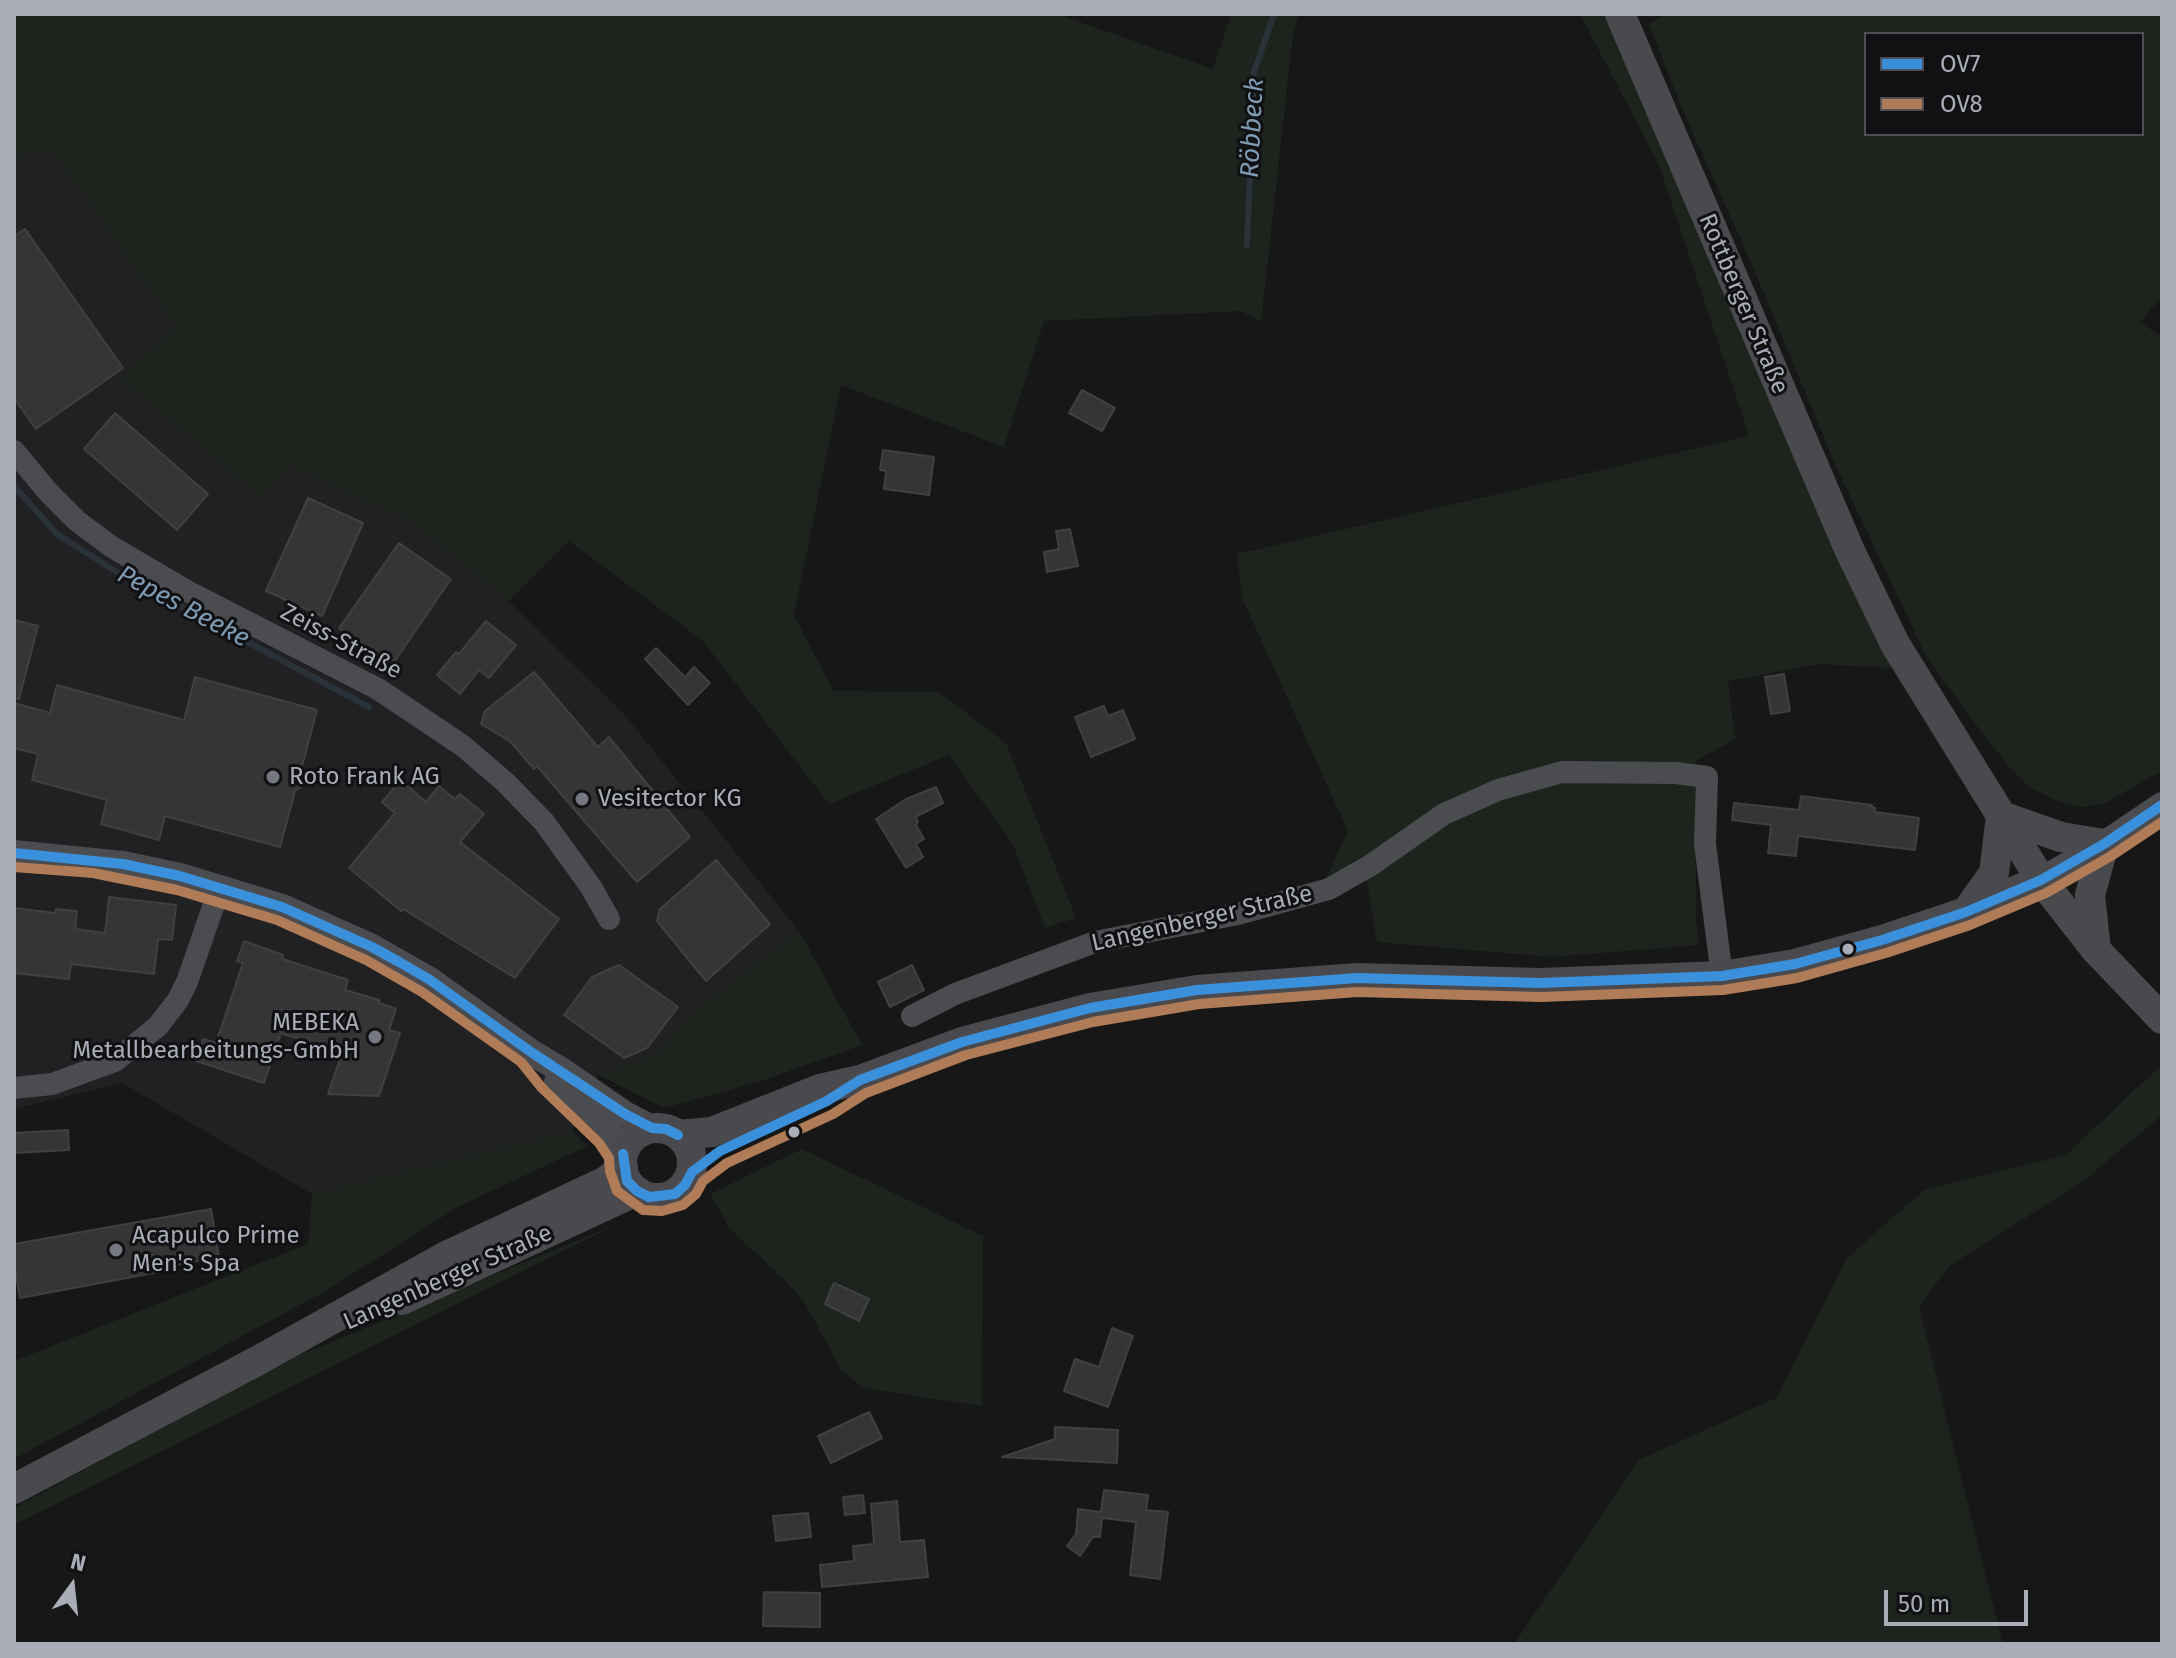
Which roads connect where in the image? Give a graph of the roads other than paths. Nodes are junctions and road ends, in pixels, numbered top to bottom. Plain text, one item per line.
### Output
1 (1620, 14) edge
2 (14, 451) edge
3 (2162, 805) edge
4 (2001, 816) junction
5 (2104, 844) junction
6 (14, 853) edge
7 (2041, 880) junction
8 (220, 887) junction
9 (1966, 912) junction
10 (609, 919) dead end
11 (2096, 950) junction
12 (1722, 976) junction
13 (912, 1016) dead end
14 (2162, 1019) edge
15 (531, 1052) junction
16 (860, 1080) junction
17 (14, 1088) edge
18 (665, 1132) junction
19 (628, 1171) junction
20 (692, 1172) junction
21 (14, 1489) edge

1 - 4 main road, Rottberger Straße
2 - 10 street, Zeiss-Straße
3 - 5 street
4 - 5 main road
4 - 7 main road, Rottberger Straße
4 - 9 main road
5 - 7 street
5 - 11 main road
6 - 8 street
7 - 9 main road
7 - 11 main road, Rottberger Straße
8 - 15 street
8 - 17 street
9 - 12 main road
11 - 14 main road, Rottberger Straße
12 - 13 street, Langenberger Straße
12 - 16 main road
15 - 18 street
15 - 19 street
16 - 18 main road
16 - 20 main road
18 - 19 main road
18 - 20 main road
19 - 20 main road
19 - 21 main road, Langenberger Straße

